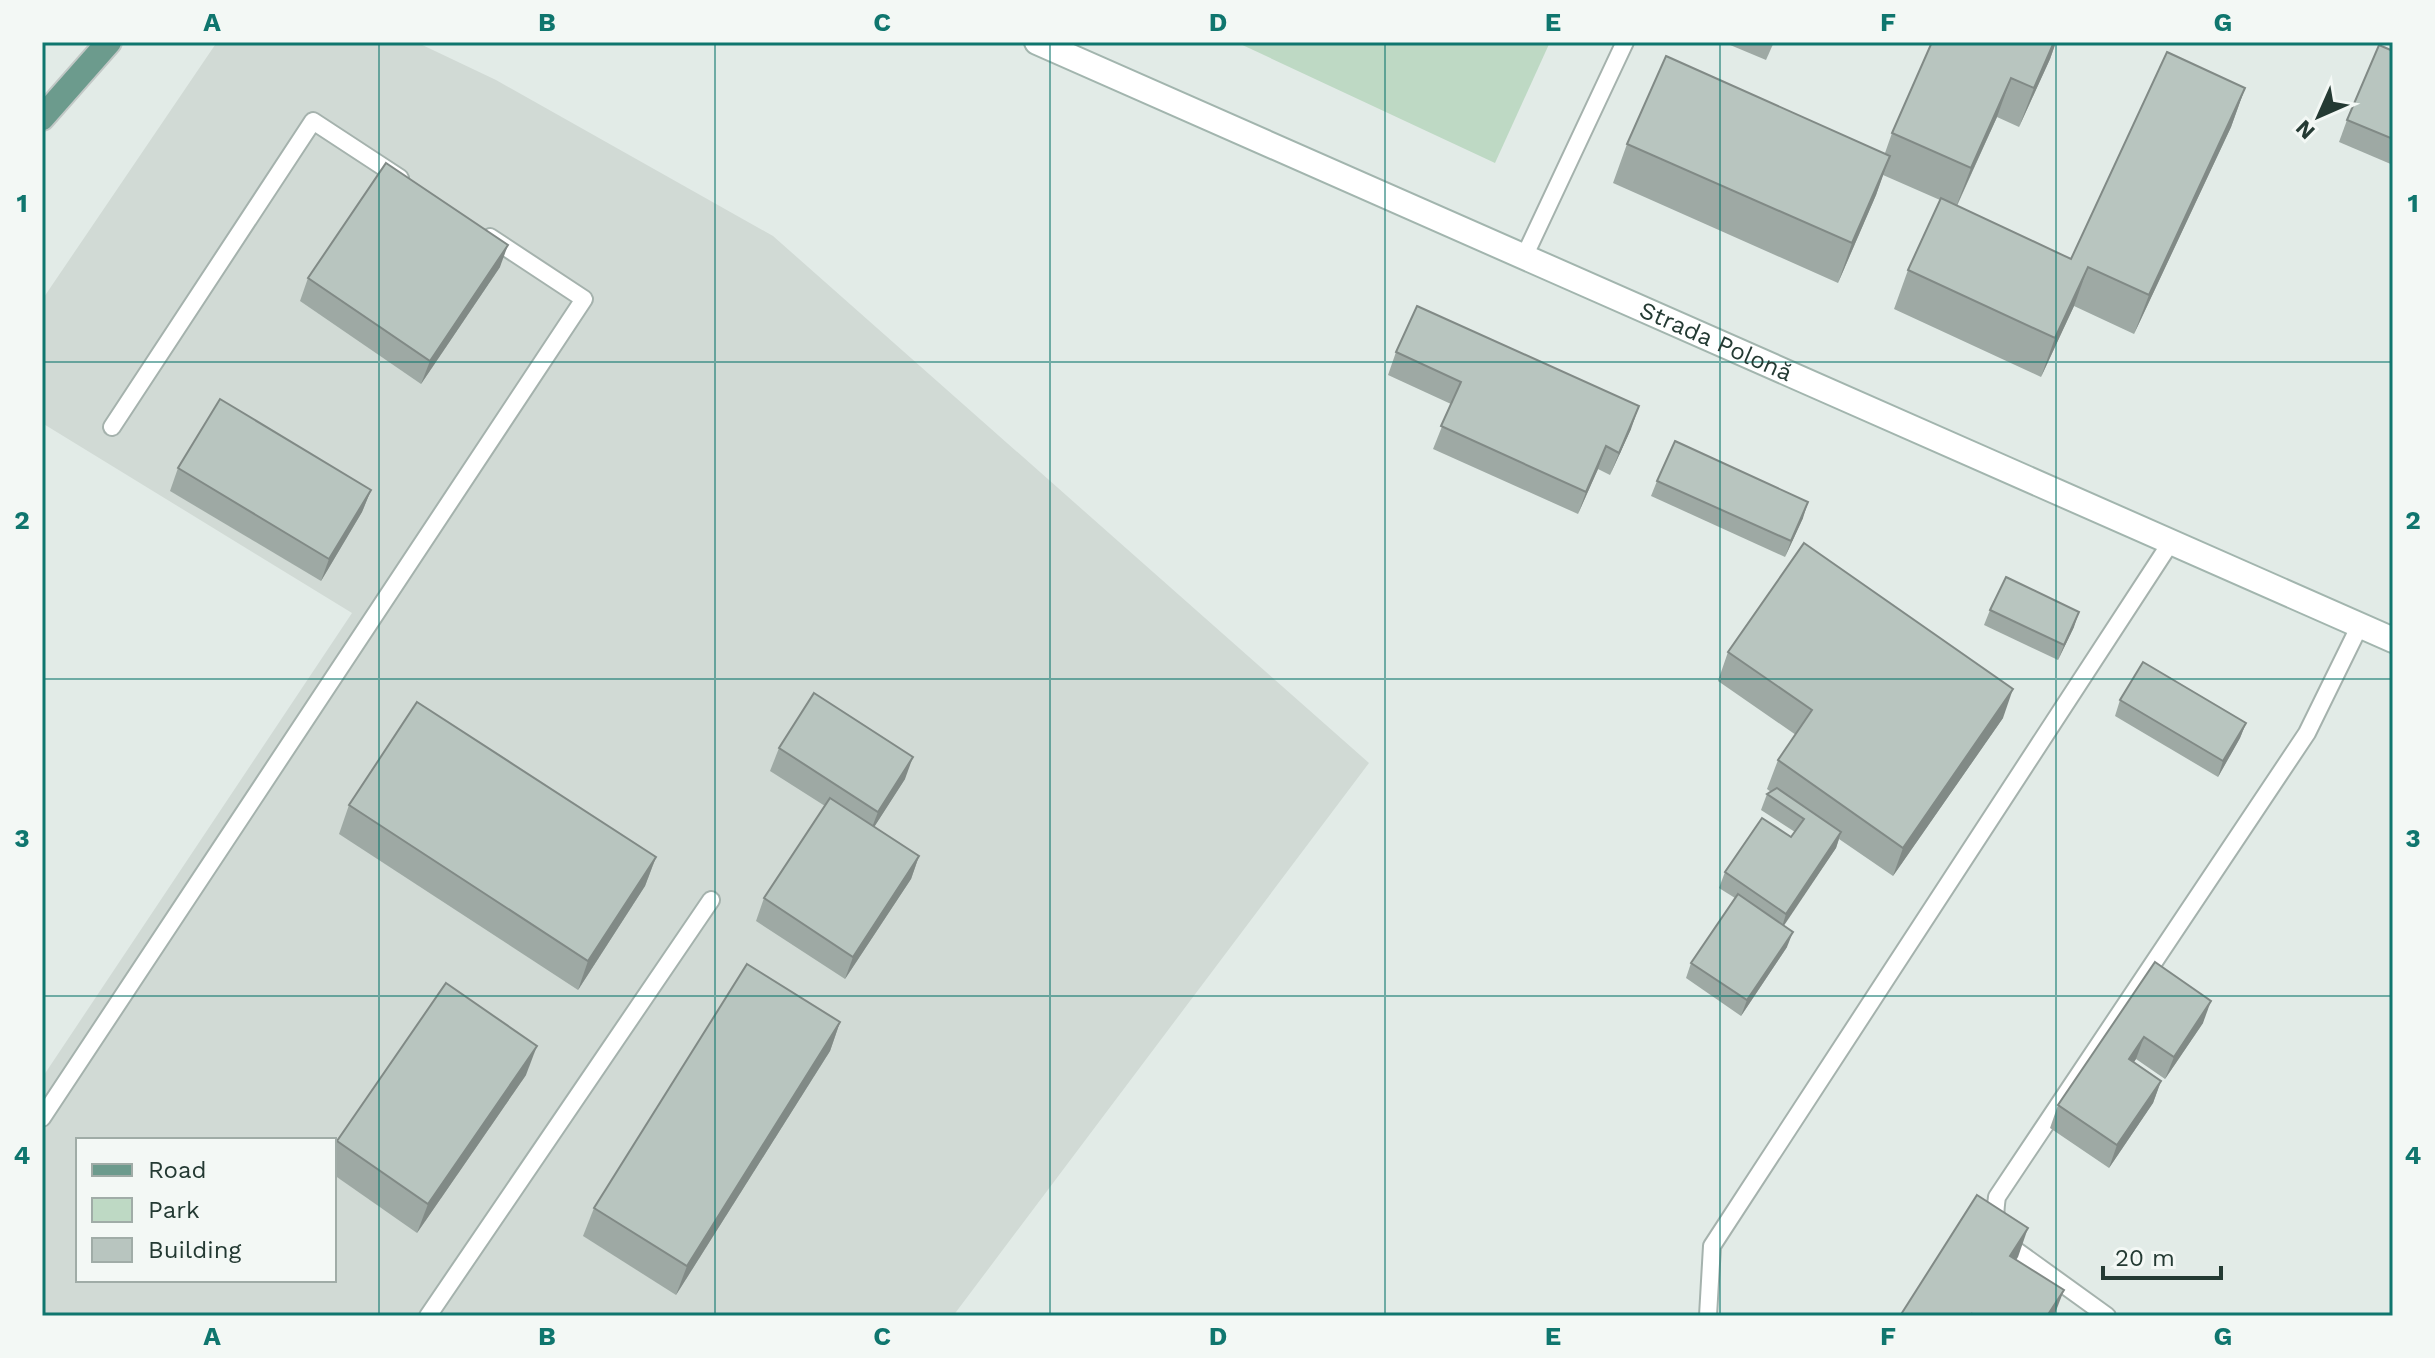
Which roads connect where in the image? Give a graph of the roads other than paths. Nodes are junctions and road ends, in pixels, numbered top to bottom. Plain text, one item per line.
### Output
1 (109, 42) edge
2 (1037, 42) edge
3 (1625, 42) edge
4 (42, 118) edge
5 (416, 189) edge
6 (481, 231) edge
7 (1524, 257) junction
8 (112, 427) dead end
9 (2171, 542) junction
10 (2360, 625) junction
11 (2393, 640) edge
12 (711, 900) dead end
13 (42, 1118) edge
14 (428, 1316) edge
15 (1708, 1316) edge
16 (2107, 1316) edge

1 - 4 main road
2 - 7 main road, Strada Polonă
3 - 7 lane
5 - 8 lane
6 - 13 lane
7 - 9 main road, Strada Polonă
9 - 10 main road, Strada Polonă
9 - 15 lane
10 - 11 main road, Strada Polonă
10 - 16 lane
12 - 14 lane

